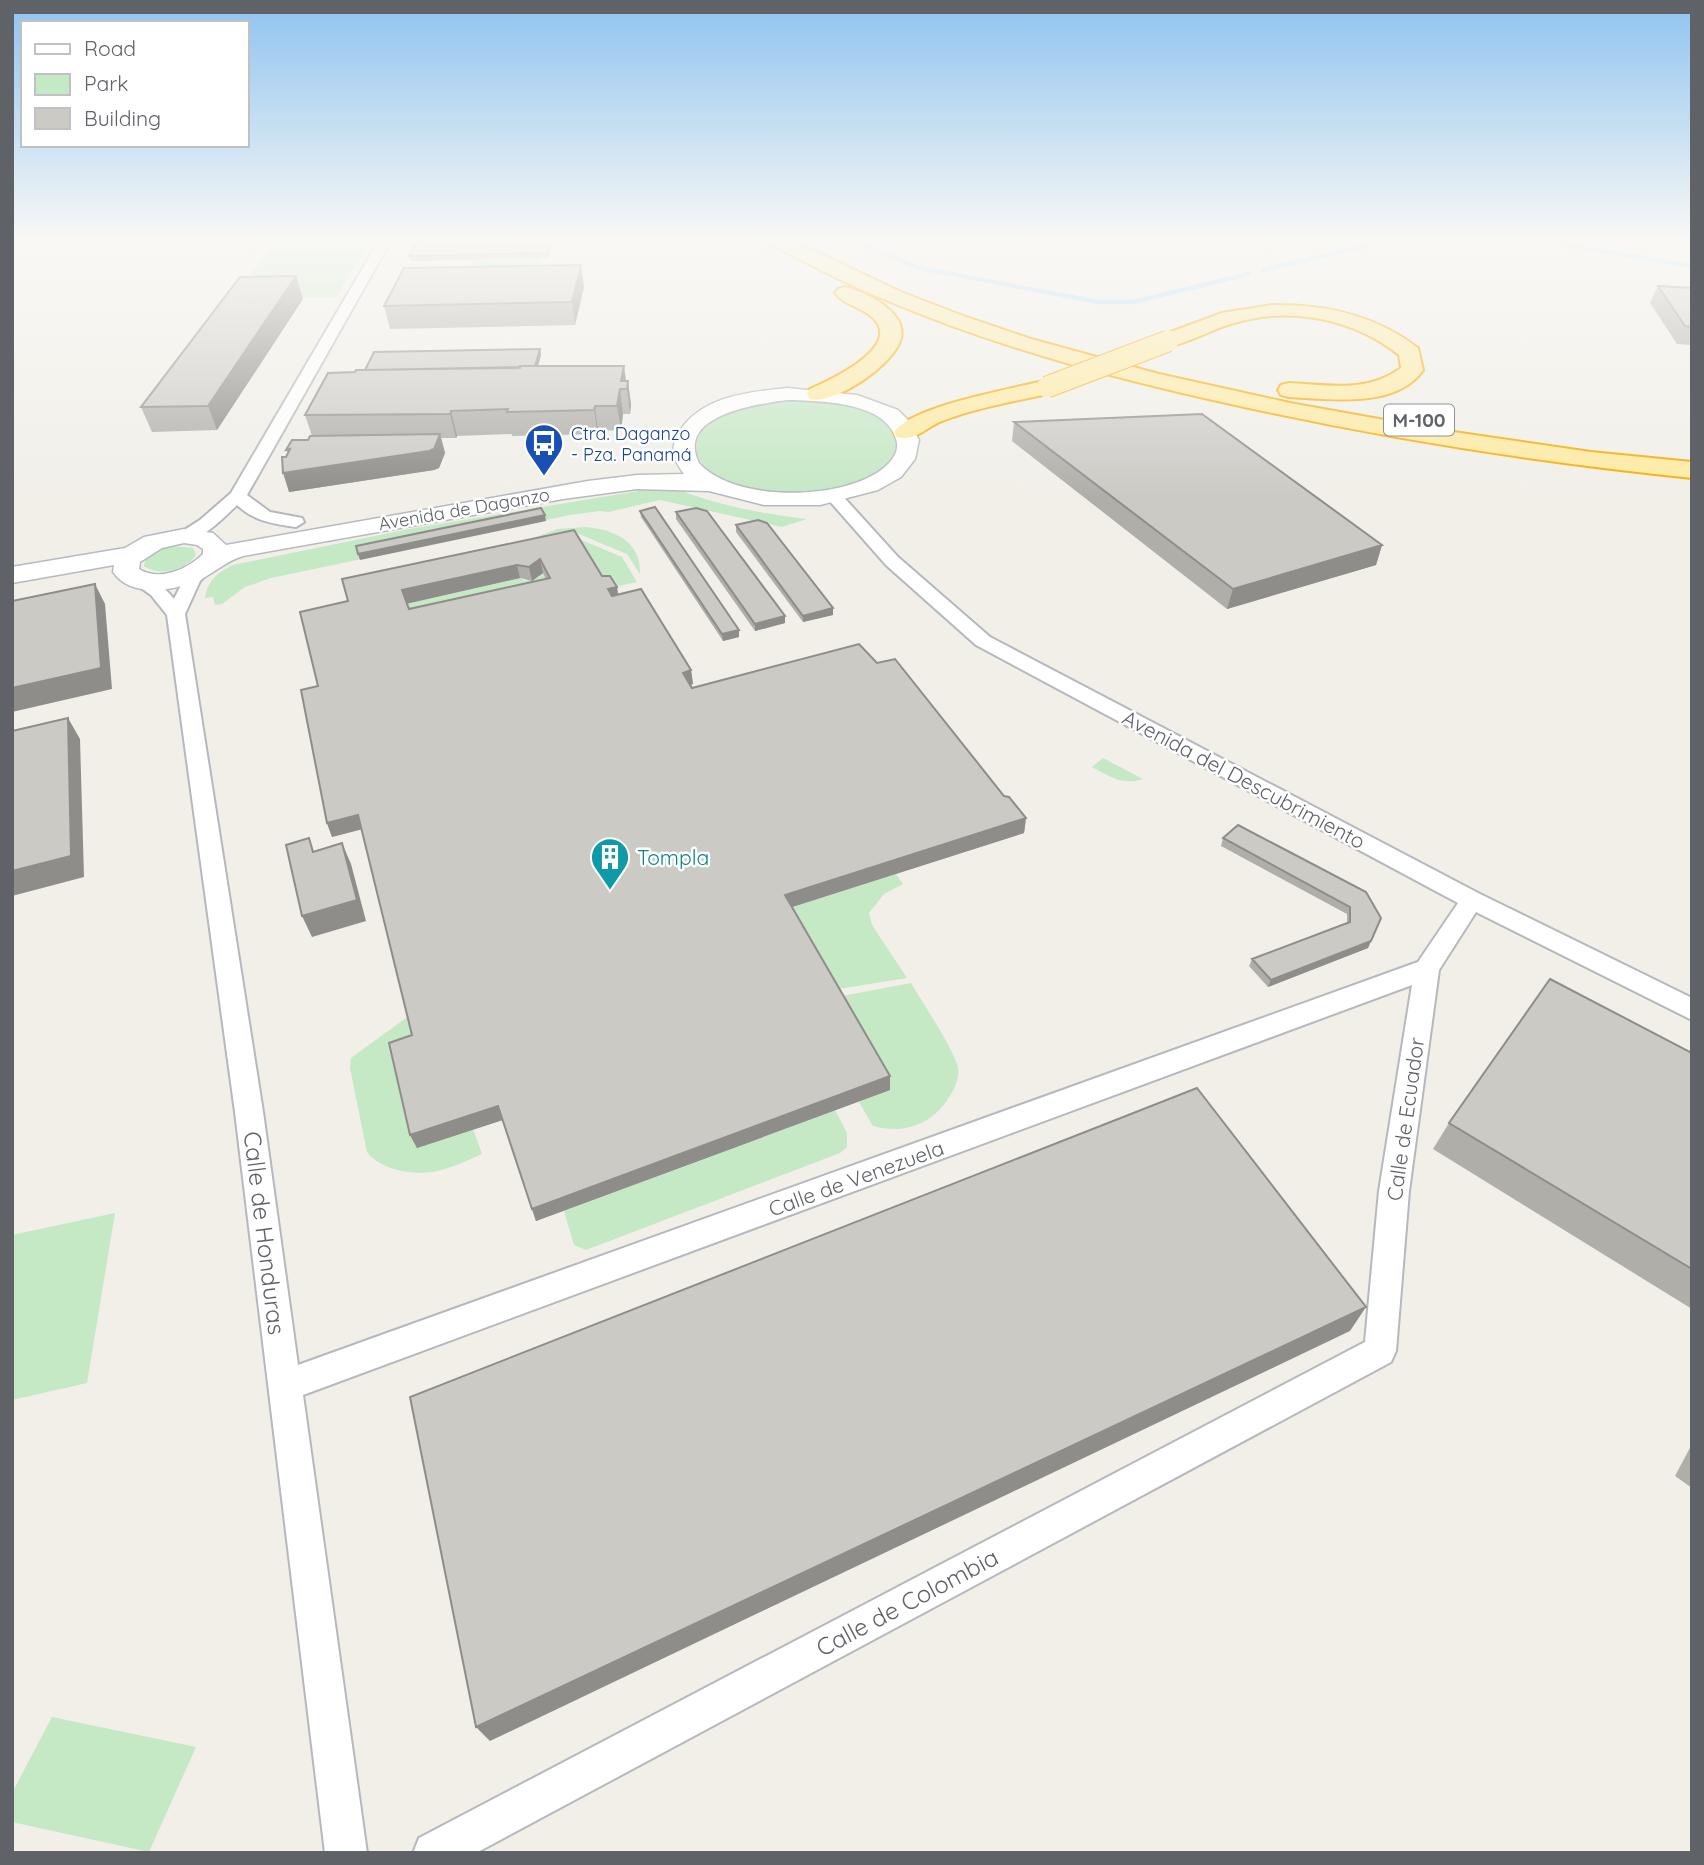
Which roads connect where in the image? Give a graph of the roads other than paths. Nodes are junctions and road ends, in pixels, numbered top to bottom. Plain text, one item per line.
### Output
1 (337, 324) edge
2 (889, 324) edge
3 (969, 324) edge
4 (1015, 324) edge
5 (1209, 324) edge
6 (1361, 324) edge
7 (1151, 363) junction
8 (818, 394) junction
9 (906, 432) junction
10 (683, 445) junction
11 (1692, 455) edge
12 (1692, 470) edge
13 (713, 484) junction
14 (833, 495) junction
15 (238, 496) junction
16 (296, 522) junction
17 (202, 549) junction
18 (132, 568) junction
19 (12, 575) edge
20 (12, 589) edge
21 (176, 614) junction
22 (1472, 900) junction
23 (1427, 969) junction
24 (1692, 1010) edge
25 (1380, 1351) joint
26 (284, 1386) junction
27 (346, 1853) edge
28 (434, 1853) edge

1 - 15 street
2 - 8 highway
3 - 12 highway, M-100
4 - 7 highway, M-100
5 - 9 highway, bridge
6 - 7 highway, bridge
7 - 11 highway, M-100
8 - 9 main road
8 - 10 main road
9 - 14 main road, Avenida de Daganzo
10 - 13 main road
10 - 16 main road, Avenida de Daganzo
13 - 14 main road, Avenida de Daganzo
13 - 17 main road, Avenida de Daganzo
14 - 22 street, Avenida del Descubrimiento
15 - 16 street
15 - 17 street
16 - 17 main road, Avenida de Daganzo
17 - 18 main road
17 - 18 main road
17 - 21 street
18 - 19 main road
18 - 20 main road
18 - 21 street
21 - 26 street, Calle de Honduras
22 - 23 street, Calle de Ecuador
22 - 24 street, Avenida del Descubrimiento
23 - 25 street, Calle de Ecuador
23 - 26 street, Calle de Venezuela
25 - 28 street, Calle de Colombia
26 - 27 street, Calle de Honduras

